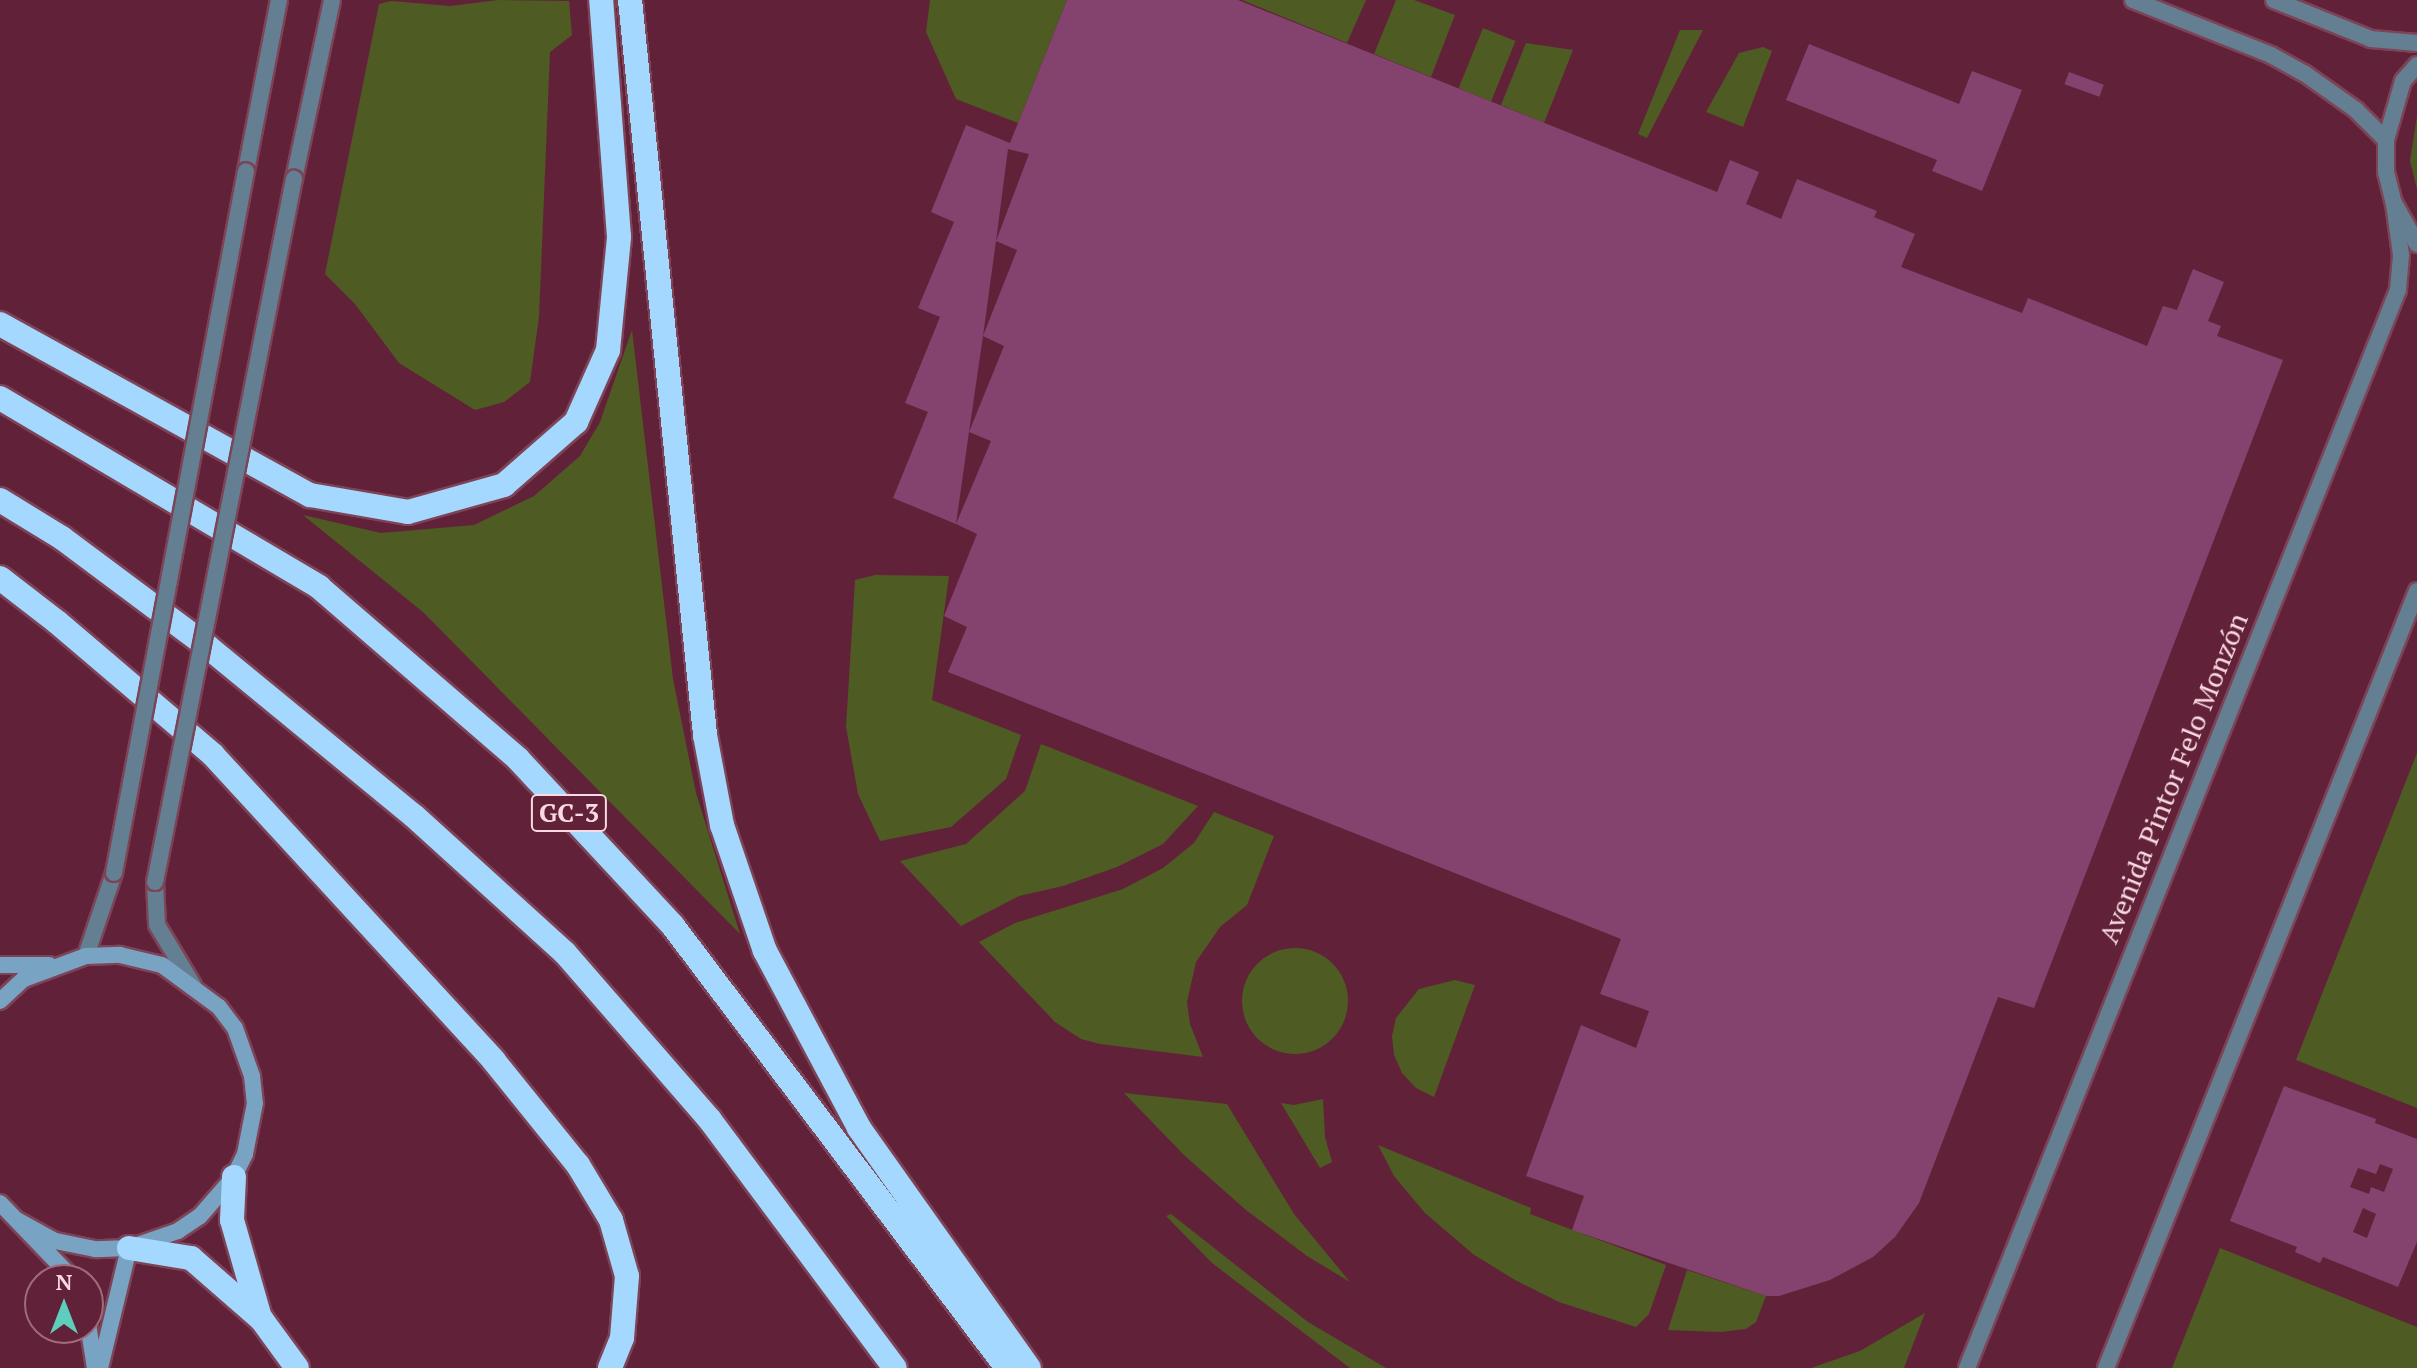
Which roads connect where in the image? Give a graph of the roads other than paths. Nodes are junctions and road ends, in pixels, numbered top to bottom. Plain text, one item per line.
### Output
1 (279, 0) edge
2 (332, 0) edge
3 (601, 0) edge
4 (630, 0) edge
5 (2133, 0) edge
6 (2274, 0) edge
7 (2417, 43) edge
8 (2417, 65) edge
9 (2386, 140) junction
10 (2394, 203) junction
11 (2417, 244) edge
12 (0, 324) edge
13 (0, 398) edge
14 (0, 500) edge
15 (0, 578) edge
16 (2417, 591) edge
17 (86, 956) junction
18 (0, 965) edge
19 (58, 965) junction
20 (193, 985) junction
21 (0, 1001) edge
22 (234, 1177) junction
23 (0, 1203) edge
24 (17, 1220) junction
25 (129, 1248) junction
26 (59, 1264) edge
27 (262, 1320) junction
28 (93, 1344) edge
29 (98, 1368) edge
30 (297, 1368) edge
31 (610, 1368) edge
32 (895, 1368) edge
33 (1007, 1368) edge
34 (1029, 1368) edge
35 (1967, 1368) edge
36 (2106, 1368) edge

1 - 17 street, bridge
2 - 20 street, bridge
3 - 12 highway
4 - 34 highway
5 - 9 street
6 - 7 street
8 - 9 street
9 - 10 street
10 - 11 street
10 - 35 street, Avenida Pintor Felo Monzón
13 - 33 highway, GC-3
14 - 32 highway
15 - 31 highway
16 - 36 street
17 - 19 main road
17 - 20 main road
18 - 19 main road
19 - 21 main road
20 - 22 main road
22 - 25 main road
22 - 27 highway
23 - 24 main road
24 - 25 main road
24 - 26 main road
25 - 27 highway
25 - 29 main road
27 - 30 highway
28 - 29 main road

